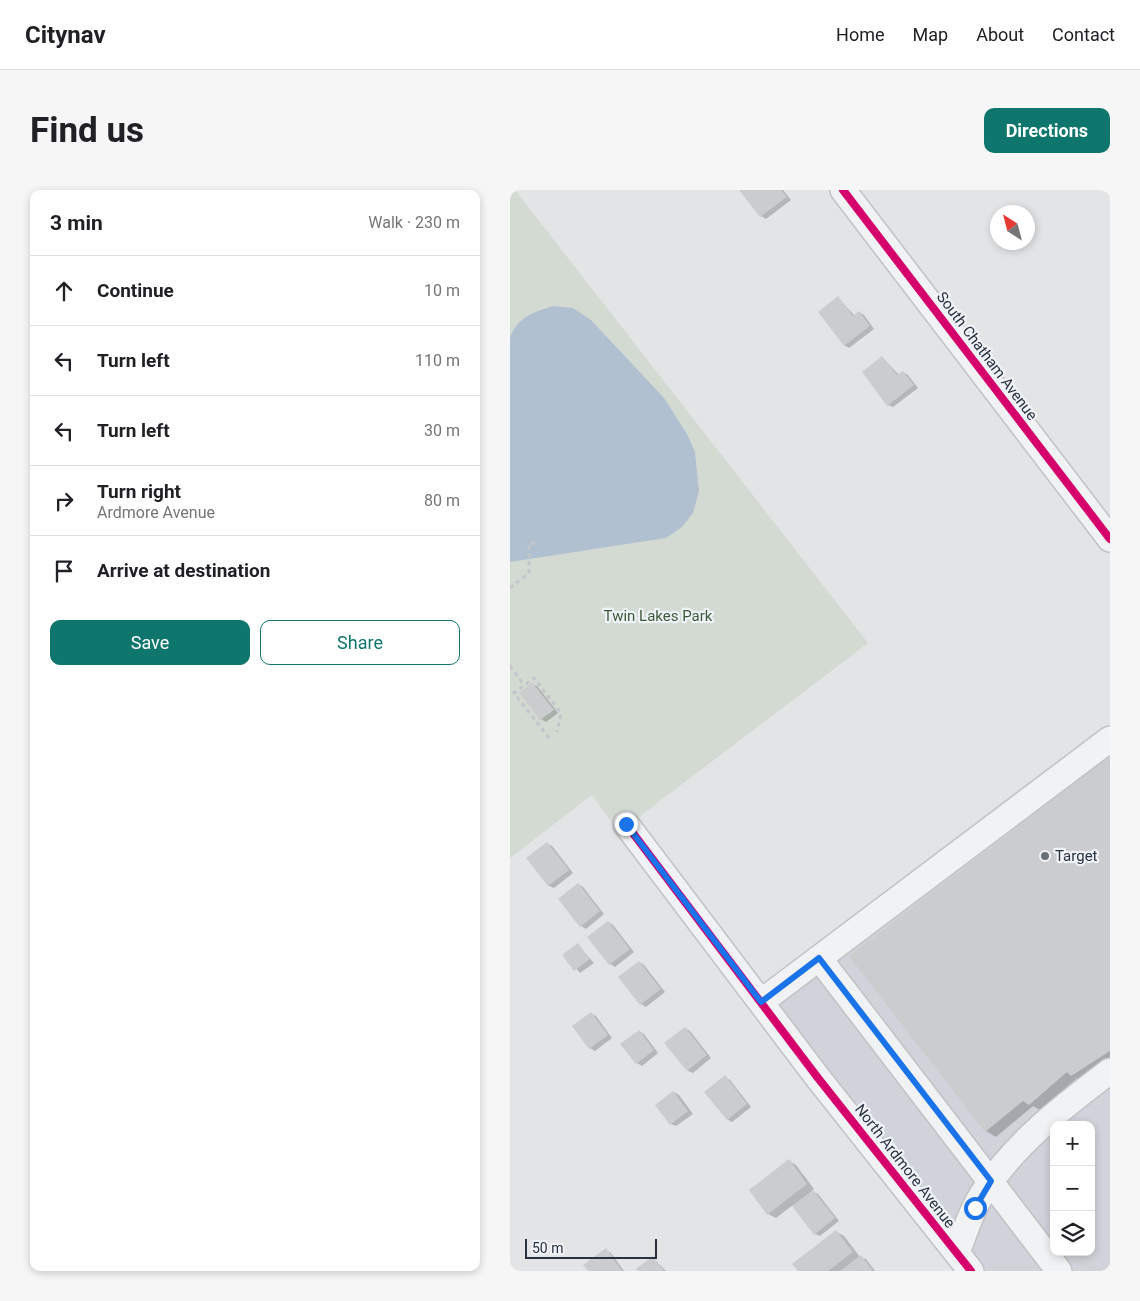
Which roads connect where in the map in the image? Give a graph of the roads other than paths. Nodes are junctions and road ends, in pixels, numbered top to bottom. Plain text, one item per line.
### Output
1 (843, 190) edge
2 (1110, 539) edge
3 (1110, 739) edge
4 (626, 824) dead end
5 (819, 958) junction
6 (761, 1002) junction
7 (1110, 1072) edge
8 (991, 1181) junction
9 (967, 1266) edge
10 (1058, 1271) edge

1 - 2 street, South Chatham Avenue
3 - 5 street
4 - 6 street, North Ardmore Avenue
5 - 6 street
5 - 8 street
6 - 9 street, North Ardmore Avenue
7 - 8 street
8 - 9 street
8 - 10 street

